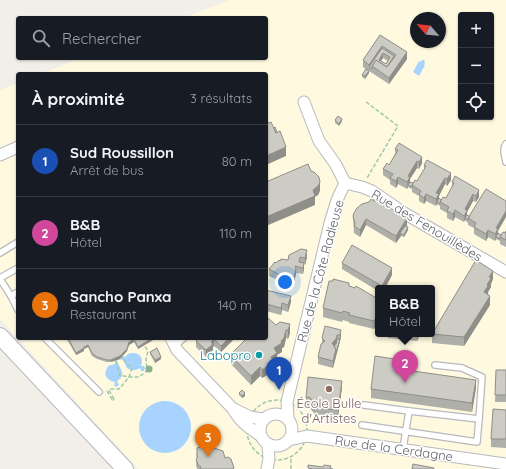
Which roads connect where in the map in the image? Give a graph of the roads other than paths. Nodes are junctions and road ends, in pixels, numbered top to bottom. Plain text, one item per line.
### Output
1 (304, 102) dead end
2 (506, 144) edge
3 (16, 148) edge
4 (0, 156) edge
5 (506, 162) edge
6 (345, 183) junction
7 (16, 243) edge
8 (0, 253) edge
9 (16, 269) edge
10 (506, 272) edge
11 (0, 279) edge
12 (16, 293) edge
13 (11, 296) junction
14 (16, 306) edge
15 (0, 336) edge
16 (48, 340) edge
17 (173, 342) edge
18 (435, 365) dead end
19 (99, 392) dead end
20 (286, 402) junction
21 (364, 405) dead end
22 (409, 411) junction
23 (268, 416) junction
24 (479, 419) junction
25 (249, 422) junction
26 (290, 422) junction
27 (362, 425) dead end
28 (406, 431) junction
29 (306, 436) junction
30 (264, 440) junction
31 (285, 443) junction
32 (403, 449) junction
33 (271, 464) edge
34 (506, 464) edge
35 (125, 469) edge

1 - 6 street, Rue de la Côte Radieuse
2 - 5 lane
3 - 4 street
6 - 10 street, Rue des Fenouillèdes
6 - 20 street, Rue de la Côte Radieuse
7 - 8 lane
9 - 11 lane
11 - 13 lane
12 - 13 lane
13 - 14 lane
15 - 35 street
16 - 19 lane
17 - 25 street
18 - 24 lane
20 - 23 street
20 - 26 street
21 - 22 lane
22 - 24 lane
22 - 28 lane
23 - 25 street
23 - 26 street
23 - 30 street
24 - 28 lane
25 - 30 street
26 - 29 street, Rue de la Cerdagne
26 - 31 street
27 - 28 lane
28 - 32 lane
29 - 31 street, Rue de la Cerdagne
29 - 32 street, Rue de la Cerdagne
30 - 31 street
30 - 33 street
31 - 33 street
32 - 34 street, Rue de la Cerdagne

